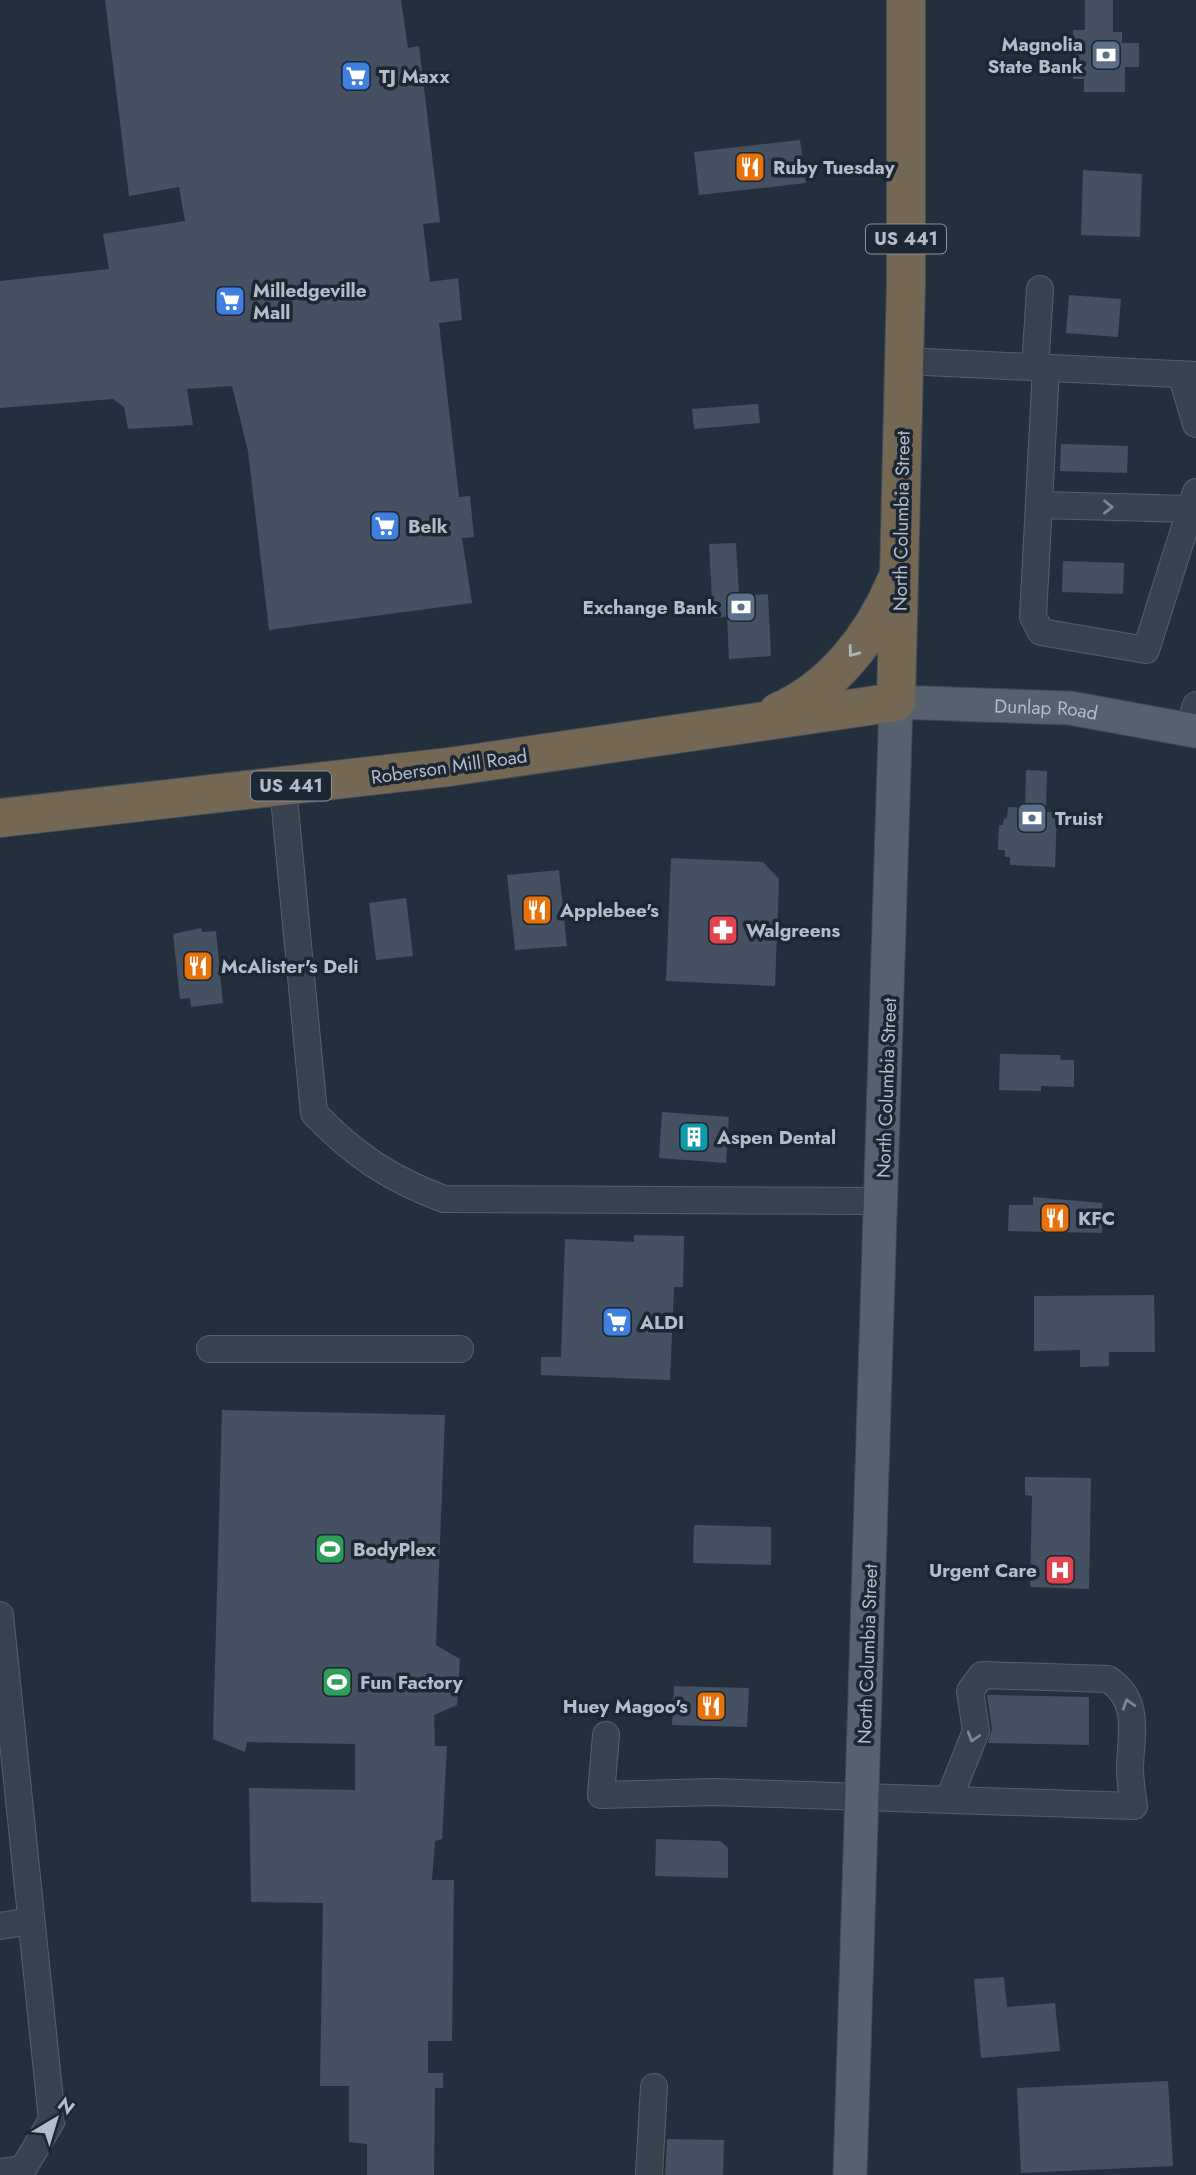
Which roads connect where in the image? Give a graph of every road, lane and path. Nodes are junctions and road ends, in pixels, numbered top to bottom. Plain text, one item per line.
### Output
1 (906, 0) edge
2 (1040, 289) dead end
3 (905, 361) junction
4 (1041, 368) junction
5 (1189, 375) edge
6 (1196, 424) edge
7 (1193, 500) edge
8 (1040, 505) junction
9 (900, 573) junction
10 (896, 702) junction
11 (1194, 721) edge
12 (752, 723) junction
13 (283, 787) junction
14 (0, 818) edge
15 (883, 1201) junction
16 (210, 1349) dead end
17 (460, 1349) dead end
18 (0, 1615) edge
19 (606, 1735) dead end
20 (861, 1798) junction
21 (949, 1799) junction
22 (31, 1921) junction
23 (0, 1926) edge
24 (654, 2087) dead end
25 (0, 2172) edge
26 (649, 2175) edge
27 (850, 2175) edge

1 - 3 highway, North Columbia Street / US 441
2 - 4 lane
3 - 4 lane
3 - 9 highway, North Columbia Street / US 441
4 - 5 lane
4 - 8 lane
5 - 6 lane
8 -> 7 lane
7 - 8 lane
9 - 10 highway, North Columbia Street / US 441
9 -> 12 highway, US 441
10 - 11 main road, Dunlap Road
10 - 12 highway, Roberson Mill Road / US 441
10 - 15 main road, North Columbia Street
12 - 13 highway, Roberson Mill Road / US 441
13 - 14 highway, Roberson Mill Road / US 441
13 - 15 lane
15 - 20 main road, North Columbia Street
16 - 17 lane
18 - 22 lane
19 - 20 lane
20 - 21 lane
20 - 27 main road, North Columbia Street
21 -> 21 lane
22 - 23 lane
22 - 25 lane
24 - 26 lane

